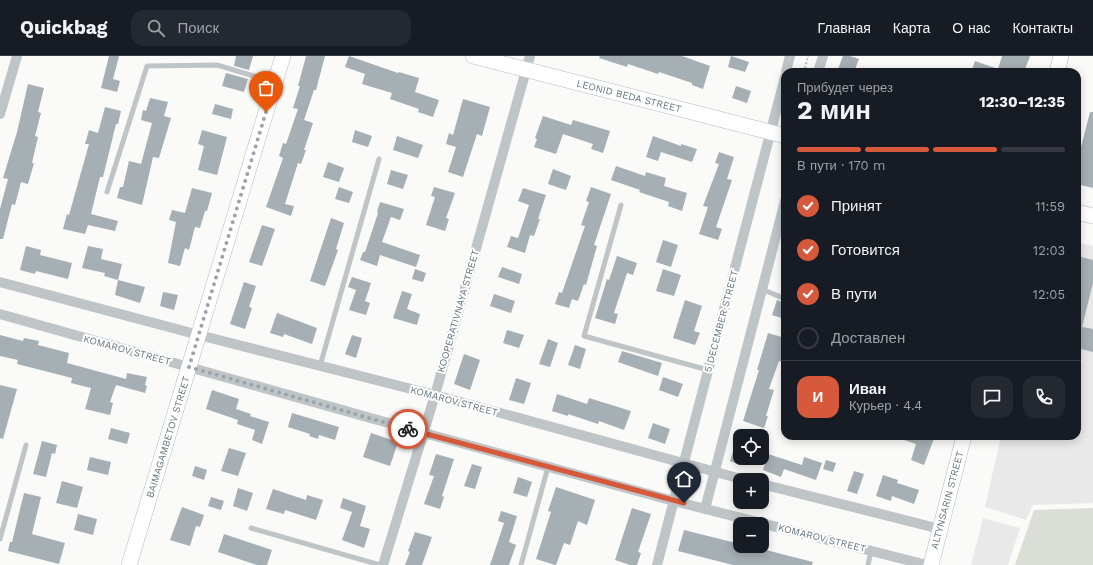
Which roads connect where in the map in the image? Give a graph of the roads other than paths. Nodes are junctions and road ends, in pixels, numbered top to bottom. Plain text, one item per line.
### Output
1 (17, 56) edge
2 (283, 56) edge
3 (473, 56) edge
4 (790, 56) edge
5 (822, 56) edge
6 (1061, 56) edge
7 (528, 63) edge
8 (787, 68) edge
9 (819, 68) edge
10 (1058, 68) edge
11 (275, 82) junction
12 (781, 92) edge
13 (0, 114) edge
14 (770, 132) junction
15 (781, 135) edge
16 (379, 159) dead end
17 (107, 192) dead end
18 (621, 205) dead end
19 (1081, 213) edge
20 (781, 216) edge
21 (1093, 216) edge
22 (0, 282) edge
23 (762, 289) junction
24 (781, 297) edge
25 (0, 314) edge
26 (199, 335) junction
27 (320, 366) junction
28 (189, 367) junction
29 (708, 370) junction
30 (435, 395) junction
31 (424, 433) junction
32 (963, 440) edge
33 (26, 445) dead end
34 (683, 464) junction
35 (548, 467) junction
36 (715, 472) junction
37 (733, 477) edge
38 (769, 486) edge
39 (674, 501) junction
40 (706, 509) junction
41 (251, 528) dead end
42 (940, 529) junction
43 (0, 538) edge
44 (871, 551) junction
45 (129, 565) edge
46 (381, 565) edge
47 (521, 565) edge
48 (657, 565) edge
49 (868, 565) edge
50 (927, 565) edge
51 (931, 565) edge

1 - 13 street
2 - 11 main road, BAIMAGAMBETOV STREET
3 - 7 main road, LEONID BEDA STREET
4 - 8 street
5 - 9 street
6 - 10 main road
7 - 14 main road, LEONID BEDA STREET
7 - 30 street, KOOPERATIVNAYA STREET
11 - 17 lane
11 - 26 main road, BAIMAGAMBETOV STREET
12 - 14 street, 5 DECEMBER STREET
14 - 15 main road, LEONID BEDA STREET
14 - 29 street, 5 DECEMBER STREET
16 - 27 lane
18 - 29 lane
19 - 21 main road
20 - 23 street
22 - 26 street, KOMAROV STREET
23 - 24 lane
23 - 36 street
25 - 28 street, KOMAROV STREET
26 - 27 street, KOMAROV STREET
26 - 28 main road, BAIMAGAMBETOV STREET
27 - 30 street, KOMAROV STREET
28 - 31 street, KOMAROV STREET
28 - 45 main road, BAIMAGAMBETOV STREET
29 - 34 street, 5 DECEMBER STREET
30 - 31 street, KOOPERATIVNAYA STREET
30 - 34 street, KOMAROV STREET
31 - 35 street, KOMAROV STREET
31 - 46 street, KOOPERATIVNAYA STREET
32 - 42 main road, ALTYNSARIN STREET
33 - 43 lane
34 - 36 street, KOMAROV STREET
34 - 39 street, 5 DECEMBER STREET
35 - 39 street, KOMAROV STREET
35 - 47 lane
36 - 37 street, KOMAROV STREET
36 - 40 street
38 - 42 street
39 - 40 street, KOMAROV STREET
39 - 48 street, 5 DECEMBER STREET
40 - 44 street, KOMAROV STREET
41 - 46 lane
42 - 51 main road, ALTYNSARIN STREET
44 - 49 lane
44 - 50 street, KOMAROV STREET

